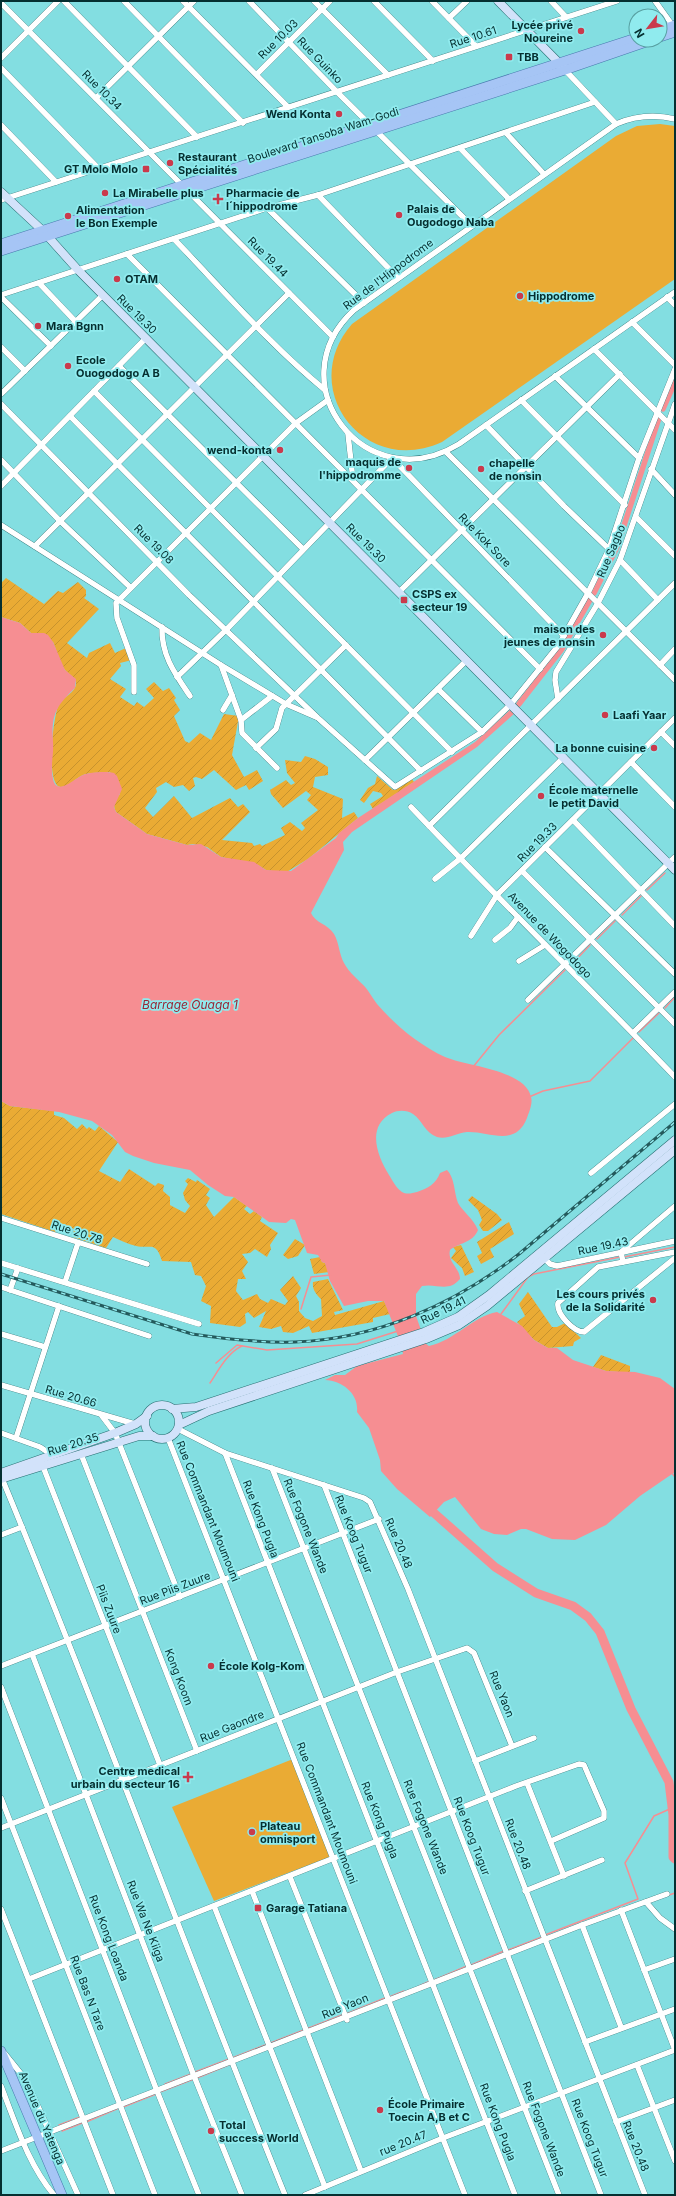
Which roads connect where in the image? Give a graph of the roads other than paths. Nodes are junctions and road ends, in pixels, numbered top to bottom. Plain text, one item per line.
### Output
1 (58, 1) edge
2 (64, 1) edge
3 (124, 1) edge
4 (183, 1) edge
5 (194, 1) edge
6 (249, 1) edge
7 (314, 1) edge
8 (330, 1) edge
9 (374, 1) edge
10 (432, 1) edge
11 (467, 1) edge
12 (498, 1) edge
13 (551, 1) edge
14 (617, 1) edge
15 (655, 1) edge
16 (1, 3) edge
17 (605, 3) edge
18 (189, 6) junction
19 (322, 9) junction
20 (566, 17) junction
21 (449, 18) junction
22 (674, 28) edge
23 (527, 29) junction
24 (28, 31) junction
25 (159, 36) junction
26 (628, 41) edge
27 (289, 42) junction
28 (476, 46) junction
29 (628, 47) edge
30 (1, 58) edge
31 (433, 61) junction
32 (128, 66) junction
33 (563, 67) junction
34 (1, 68) edge
35 (256, 74) junction
36 (388, 76) junction
37 (336, 92) junction
38 (96, 98) junction
39 (595, 102) junction
40 (288, 107) junction
41 (675, 119) edge
42 (243, 123) junction
43 (616, 124) junction
44 (1, 125) edge
45 (374, 128) junction
46 (506, 133) junction
47 (197, 137) junction
48 (460, 148) junction
49 (150, 152) junction
50 (408, 163) junction
51 (98, 168) junction
52 (544, 174) junction
53 (56, 182) junction
54 (185, 189) junction
55 (318, 195) junction
56 (3, 196) edge
57 (509, 199) junction
58 (267, 208) junction
59 (220, 224) junction
60 (472, 226) junction
61 (45, 234) junction
62 (174, 239) junction
63 (1, 244) edge
64 (1, 251) edge
65 (127, 254) junction
66 (78, 270) junction
67 (398, 278) junction
68 (39, 283) junction
69 (675, 292) edge
70 (290, 294) junction
71 (103, 295) junction
72 (1, 296) edge
73 (667, 297) junction
74 (364, 303) junction
75 (675, 305) edge
76 (75, 321) junction
77 (632, 322) junction
78 (257, 325) junction
79 (333, 337) junction
80 (146, 338) junction
81 (51, 346) junction
82 (1, 347) edge
83 (594, 349) junction
84 (226, 355) junction
85 (675, 365) edge
86 (119, 366) junction
87 (675, 369) edge
88 (25, 371) junction
89 (620, 374) junction
90 (555, 376) junction
91 (195, 387) junction
92 (326, 390) junction
93 (94, 391) junction
94 (1, 394) edge
95 (328, 400) junction
96 (521, 400) junction
97 (1, 404) edge
98 (675, 404) edge
99 (587, 407) junction
100 (657, 411) junction
101 (167, 414) junction
102 (70, 416) junction
103 (667, 422) junction
104 (296, 423) junction
105 (486, 425) junction
106 (675, 430) edge
107 (348, 434) junction
108 (557, 436) junction
109 (142, 439) junction
110 (41, 445) junction
111 (446, 452) junction
112 (263, 456) junction
113 (392, 458) junction
114 (639, 458) junction
115 (1, 460) edge
116 (117, 463) junction
117 (526, 466) junction
118 (651, 470) junction
119 (14, 473) junction
120 (353, 481) junction
121 (235, 483) junction
122 (1, 486) edge
123 (362, 489) junction
124 (88, 492) junction
125 (675, 494) edge
126 (494, 498) junction
127 (625, 505) junction
128 (210, 508) junction
129 (636, 517) junction
130 (60, 520) junction
131 (330, 522) junction
132 (1, 525) edge
133 (461, 530) junction
134 (185, 533) junction
135 (35, 546) junction
136 (303, 549) junction
137 (609, 549) junction
138 (675, 556) edge
139 (157, 560) junction
140 (431, 560) junction
141 (620, 560) junction
142 (277, 575) junction
143 (675, 583) edge
144 (130, 587) junction
145 (399, 592) junction
146 (588, 593) junction
147 (253, 600) junction
148 (658, 600) junction
149 (118, 601) junction
150 (598, 603) junction
151 (162, 627) junction
152 (226, 630) junction
153 (626, 632) junction
154 (564, 636) junction
155 (346, 645) junction
156 (675, 649) edge
157 (201, 653) junction
158 (467, 660) junction
159 (220, 665) junction
160 (660, 665) junction
161 (322, 669) junction
162 (540, 669) junction
163 (177, 677) junction
164 (675, 680) edge
165 (438, 689) junction
166 (134, 692) dead end
167 (232, 695) junction
168 (294, 695) junction
169 (190, 696) dead end
170 (272, 696) junction
171 (558, 698) junction
172 (286, 704) junction
173 (511, 704) junction
174 (223, 710) dead end
175 (413, 712) junction
176 (318, 718) junction
177 (675, 718) edge
178 (241, 720) junction
179 (532, 725) junction
180 (482, 732) junction
181 (661, 732) junction
182 (388, 737) junction
183 (675, 746) edge
184 (256, 748) junction
185 (452, 752) junction
186 (564, 757) junction
187 (364, 760) junction
188 (631, 762) junction
189 (277, 768) dead end
190 (422, 771) junction
191 (600, 793) junction
192 (411, 807) dead end
193 (675, 807) edge
194 (572, 820) junction
195 (429, 826) junction
196 (545, 847) junction
197 (675, 857) edge
198 (461, 858) junction
199 (668, 863) junction
200 (675, 870) edge
201 (522, 871) junction
202 (435, 879) dead end
203 (641, 890) junction
204 (497, 895) junction
205 (616, 914) junction
206 (518, 917) junction
207 (675, 926) edge
208 (471, 936) dead end
209 (495, 940) dead end
210 (590, 940) junction
211 (545, 945) junction
212 (519, 961) dead end
213 (565, 965) junction
214 (675, 974) edge
215 (675, 992) edge
216 (528, 1000) dead end
217 (659, 1008) junction
218 (675, 1024) edge
219 (634, 1032) junction
220 (675, 1077) edge
221 (675, 1104) edge
222 (675, 1140) edge
223 (675, 1150) edge
224 (591, 1173) dead end
225 (675, 1206) edge
226 (1, 1218) edge
227 (675, 1241) edge
228 (78, 1243) junction
229 (621, 1252) junction
230 (675, 1252) edge
231 (542, 1256) junction
232 (675, 1259) edge
233 (622, 1262) junction
234 (1, 1263) edge
235 (147, 1264) dead end
236 (18, 1268) junction
237 (65, 1282) junction
238 (1, 1287) edge
239 (10, 1290) junction
240 (59, 1306) junction
241 (199, 1324) dead end
242 (1, 1334) edge
243 (149, 1336) dead end
244 (398, 1345) junction
245 (45, 1347) junction
246 (1, 1386) edge
247 (31, 1395) junction
248 (172, 1409) junction
249 (102, 1416) junction
250 (147, 1416) junction
251 (136, 1424) junction
252 (178, 1427) junction
253 (1, 1433) edge
254 (115, 1433) junction
255 (153, 1436) junction
256 (16, 1438) junction
257 (168, 1438) junction
258 (119, 1442) junction
259 (225, 1453) junction
260 (81, 1454) junction
261 (52, 1455) junction
262 (41, 1462) junction
263 (272, 1468) junction
264 (1, 1477) edge
265 (324, 1485) junction
266 (379, 1519) junction
267 (22, 1527) junction
268 (344, 1533) junction
269 (1, 1535) edge
270 (305, 1548) junction
271 (268, 1563) junction
272 (224, 1579) junction
273 (180, 1597) junction
274 (143, 1611) junction
275 (105, 1626) junction
276 (68, 1640) junction
277 (472, 1650) joint
278 (32, 1654) junction
279 (434, 1658) junction
280 (1, 1666) edge
281 (397, 1672) junction
282 (1, 1687) edge
283 (359, 1687) junction
284 (322, 1701) junction
285 (279, 1718) junction
286 (534, 1738) dead end
287 (512, 1746) junction
288 (197, 1751) junction
289 (475, 1761) junction
290 (160, 1765) junction
291 (122, 1780) junction
292 (527, 1783) junction
293 (86, 1794) junction
294 (1, 1798) edge
295 (489, 1798) junction
296 (49, 1809) junction
297 (452, 1812) junction
298 (11, 1823) junction
299 (415, 1827) junction
300 (1, 1828) edge
301 (551, 1841) junction
302 (377, 1842) junction
303 (334, 1859) junction
304 (602, 1860) dead end
305 (564, 1876) junction
306 (290, 1877) junction
307 (252, 1891) junction
308 (526, 1891) junction
309 (667, 1894) dead end
310 (646, 1902) junction
311 (214, 1906) junction
312 (1, 1909) edge
313 (621, 1910) junction
314 (177, 1920) junction
315 (582, 1925) junction
316 (675, 1929) edge
317 (140, 1934) junction
318 (545, 1939) junction
319 (103, 1948) junction
320 (507, 1954) junction
321 (675, 1958) edge
322 (65, 1963) junction
323 (470, 1968) junction
324 (644, 1970) junction
325 (29, 1979) junction
326 (433, 1983) junction
327 (389, 2000) junction
328 (675, 2009) edge
329 (661, 2014) junction
330 (346, 2019) junction
331 (621, 2027) junction
332 (306, 2032) junction
333 (585, 2042) junction
334 (269, 2047) junction
335 (675, 2050) edge
336 (1, 2051) edge
337 (231, 2062) junction
338 (1, 2065) edge
339 (637, 2065) junction
340 (194, 2076) junction
341 (600, 2080) junction
342 (1, 2086) edge
343 (156, 2091) junction
344 (561, 2092) junction
345 (675, 2100) edge
346 (120, 2105) junction
347 (524, 2107) junction
348 (653, 2108) junction
349 (83, 2120) junction
350 (486, 2121) junction
351 (616, 2122) junction
352 (49, 2134) junction
353 (35, 2138) junction
354 (443, 2138) junction
355 (23, 2142) junction
356 (1, 2151) edge
357 (675, 2161) edge
358 (361, 2171) junction
359 (325, 2187) junction
360 (55, 2195) edge
361 (62, 2195) edge
362 (78, 2195) edge
363 (113, 2195) edge
364 (155, 2195) edge
365 (199, 2195) edge
366 (242, 2195) edge
367 (285, 2195) edge
368 (305, 2195) edge
369 (465, 2195) edge
370 (515, 2195) edge
371 (559, 2195) edge
372 (601, 2195) edge
373 (645, 2195) edge

1 - 24 street
2 - 32 street
3 - 25 street
4 - 18 street
5 - 18 street
6 - 27 street, Rue Guinko
7 - 19 street
8 - 19 street, Rue 10.03
9 - 31 street
10 - 21 street
11 - 21 street
12 - 23 main road
13 - 20 street
14 - 17 street, Rue 10.61
15 - 22 street
16 - 24 street, Rue 10.34
17 - 20 street, Rue 10.61
18 - 25 street
18 - 35 street
19 - 27 street, Rue 10.03
19 - 36 street
20 - 23 street, Rue 10.61
21 - 28 street
23 - 28 street, Rue 10.61
23 - 33 main road
24 - 30 street
24 - 38 street, Rue 10.34
25 - 32 street
25 - 42 street
26 - 33 main road, Boulevard Tansoba Wam-Godi
27 - 35 street, Rue 10.03
27 - 37 street, Rue Guinko
28 - 31 street, Rue 10.61
29 - 33 main road, Boulevard Tansoba Wam-Godi
31 - 36 street, Rue 10.61
32 - 38 street
32 - 47 street
33 - 39 street
33 - 45 main road, Boulevard Tansoba Wam-Godi
34 - 51 street
35 - 40 street
36 - 37 street, Rue 10.61
37 - 40 street, Rue 10.61
37 - 45 street, Rue Guinko
38 - 49 street, Rue 10.34
39 - 43 street
39 - 46 street
40 - 42 street, Rue 10.61
41 - 43 street, Rue de l'Hippodrome
42 - 47 street, Rue 10.61
43 - 52 street, Rue de l'Hippodrome
44 - 53 street
45 - 50 street, Rue Guinko
45 - 54 main road, Boulevard Tansoba Wam-Godi
46 - 48 street
46 - 52 street
47 - 49 street, Rue 10.61
48 - 50 street
48 - 57 street
49 - 51 street, Rue 10.61
49 - 54 street, Rue 10.34
50 - 55 street
50 - 60 street, Rue Guinko
51 - 53 street, Rue 10.61
52 - 57 street, Rue de l'Hippodrome
53 - 56 street, Rue 10.61
54 - 59 street, Rue 19.44
54 - 61 main road, Boulevard Tansoba Wam-Godi
55 - 58 street
55 - 67 street
56 - 61 main road, Rue 19.30
57 - 60 street, Rue de l'Hippodrome
58 - 59 street
58 - 74 street
59 - 62 street
59 - 70 street, Rue 19.44
60 - 67 street, Rue de l'Hippodrome
61 - 63 main road, Boulevard Tansoba Wam-Godi
61 - 64 main road, Boulevard Tansoba Wam-Godi
61 - 66 main road, Rue 19.30
62 - 65 street
62 - 78 street
65 - 66 street
65 - 84 street
66 - 68 street
66 - 71 main road, Rue 19.30
67 - 74 street, Rue de l'Hippodrome
68 - 72 street
68 - 76 street
69 - 73 street, Rue de l'Hippodrome
70 - 78 street
70 - 79 street, Rue 19.44
71 - 76 street
71 - 80 main road, Rue 19.30
72 - 81 street
73 - 75 street
73 - 77 street, Rue de l'Hippodrome
74 - 79 street, Rue de l'Hippodrome
76 - 81 street
77 - 83 street, Rue de l'Hippodrome
77 - 85 street
78 - 84 street
78 - 92 street
79 - 92 street, Rue de l'Hippodrome
80 - 86 street
80 - 91 main road, Rue 19.30
81 - 88 street
82 - 88 street
83 - 89 street
83 - 90 street, Rue de l'Hippodrome
84 - 91 street
84 - 104 street
86 - 93 street
86 - 101 street
87 - 100 street
88 - 94 street
89 - 99 street
89 - 100 street
90 - 96 street, Rue de l'Hippodrome
90 - 99 street
91 - 101 street
91 - 112 main road, Rue 19.30
92 - 95 street, Rue de l'Hippodrome
93 - 102 street
93 - 109 street
95 - 104 street
95 - 107 street, Rue de l'Hippodrome
96 - 105 street, Rue de l'Hippodrome
96 - 108 street
97 - 110 street, Rue 19.08
98 - 103 street, Rue Sagbo
99 - 108 street
99 - 114 street
100 - 103 street
100 - 114 street
101 - 109 street
101 - 121 street
102 - 110 street
102 - 116 street
103 - 106 street
103 - 118 street, Rue Sagbo
104 - 112 street
104 - 120 street
105 - 111 street, Rue de l'Hippodrome
105 - 117 street
107 - 113 street, Rue de l'Hippodrome
107 - 120 street
108 - 117 street
108 - 127 street
109 - 116 street
109 - 128 street
110 - 119 street
110 - 124 street, Rue 19.08
111 - 113 street, Rue de l'Hippodrome
111 - 126 street
112 - 121 street
112 - 131 main road, Rue 19.30
113 - 123 street
113 - 133 street, Rue Kok Sore
114 - 127 street
115 - 119 street
116 - 124 street
116 - 134 street
117 - 126 street
117 - 137 street
118 - 125 street
118 - 129 street, Rue Sagbo
119 - 122 street
119 - 130 street
120 - 123 street
121 - 128 street
121 - 136 street
123 - 131 street
123 - 140 street
124 - 130 street
124 - 139 street, Rue 19.08
126 - 133 street
126 - 146 street
127 - 137 street
128 - 134 street
128 - 142 street
129 - 138 street
129 - 141 street, Rue Sagbo
130 - 135 street
130 - 144 street
131 - 136 street
131 - 145 main road, Rue 19.30
132 - 135 street
133 - 140 street
133 - 154 street, Rue Kok Sore
134 - 139 street
134 - 147 street
135 - 149 street
136 - 142 street
137 - 146 street
139 - 144 street
139 - 152 street, Rue 19.08
140 - 145 street
140 - 162 street
141 - 148 street
141 - 150 street, Rue Sagbo
142 - 147 street
142 - 155 street
143 - 148 street
144 - 149 street
145 - 158 main road, Rue 19.30
146 - 150 street
146 - 154 street
147 - 152 street
147 - 161 street
148 - 153 street
149 - 151 street
149 - 166 street
150 - 153 street
150 - 171 street, Rue Sagbo
151 - 157 street
151 - 163 street
152 - 157 street
152 - 168 street, Rue 19.08
153 - 160 street
153 - 171 street
154 - 162 street
155 - 161 street
155 - 175 street
156 - 160 street
157 - 159 street
157 - 163 street
158 - 165 street
158 - 173 main road, Rue 19.30
159 - 167 street
159 - 170 street
160 - 164 street
161 - 168 street
161 - 182 street
162 - 173 street
163 - 169 street
165 - 175 street
165 - 180 street
167 - 174 street
167 - 178 street
168 - 172 street
168 - 176 street
170 - 172 street
170 - 178 street
171 - 179 street
172 - 176 street
172 - 184 street
173 - 179 main road, Rue 19.30
173 - 180 street
175 - 182 street
175 - 185 street
176 - 187 street
177 - 181 street, Rue 19.33
178 - 184 street
179 - 186 main road, Rue 19.30
179 - 195 street
180 - 185 street
181 - 183 street
181 - 188 street, Rue 19.33
182 - 187 street
182 - 190 street
184 - 189 street
185 - 190 street
186 - 191 main road, Rue 19.30
186 - 198 street
187 - 190 street
188 - 191 street, Rue 19.33
188 - 193 street
191 - 194 street, Rue 19.33
191 - 199 main road, Rue 19.30
192 - 195 street, Avenue de Wogodogo
194 - 196 street, Rue 19.33
194 - 203 street
195 - 198 street, Avenue de Wogodogo
196 - 201 street, Rue 19.33
196 - 205 street
197 - 199 street
198 - 202 street
198 - 204 street, Avenue de Wogodogo
199 - 200 main road, Rue 19.30
199 - 203 street
201 - 204 street, Rue 19.33
201 - 210 street
203 - 205 street
203 - 207 street
204 - 206 street, Avenue de Wogodogo
204 - 208 street, Rue 19.33
205 - 210 street
205 - 214 street
206 - 209 street
206 - 211 street, Avenue de Wogodogo
210 - 213 street
210 - 217 street
211 - 212 street
211 - 213 street, Avenue de Wogodogo
213 - 216 street
213 - 219 street, Avenue de Wogodogo
215 - 217 street
217 - 218 street
217 - 219 street
219 - 220 street, Avenue de Wogodogo
221 - 224 street
222 - 231 main road, Rue 19.41
223 - 231 main road, Rue 19.41
225 - 229 street
226 - 228 street, Rue 20.78
227 - 229 street, Rue 19.43
228 - 235 street, Rue 20.78
228 - 237 street
229 - 231 street, Rue 19.43
229 - 233 street
230 - 233 street
231 - 244 main road, Rue 19.41
232 - 233 street
234 - 236 street
236 - 237 street
236 - 239 street
237 - 241 street
238 - 239 street
239 - 240 street
240 - 243 street
240 - 245 street
242 - 245 street
244 - 248 main road, Rue 19.41
244 - 252 main road, Rue 19.41
245 - 247 street
246 - 247 street, Rue 20.66
247 - 249 street, Rue 20.66
247 - 256 street
248 - 250 main road
248 - 252 main road
249 - 251 street, Rue 20.66
249 - 254 street
250 - 251 main road, Rue 20.35
250 - 255 main road
251 - 254 main road, Rue 20.35
252 - 257 main road
252 - 259 street
253 - 256 street
254 - 258 street
254 - 261 main road, Rue 20.35
255 - 257 main road
255 - 258 main road, Rue 20.35
256 - 261 street
257 - 272 street, Rue Commandant Moumouni
258 - 260 main road, Rue 20.35
258 - 273 street
259 - 263 street
259 - 271 street, Rue Kong Pugla
260 - 262 main road, Rue 20.35
260 - 274 street, Kong Koom
261 - 262 main road, Rue 20.35
262 - 264 main road, Rue 20.35
262 - 275 street, Piis Zuure
263 - 265 street
263 - 270 street, Rue Fogone Wande
264 - 267 street
265 - 266 street, Rue 20.48
265 - 268 street, Rue Koog Tugur
266 - 268 street, Rue Piis Zuure
266 - 279 street, Rue 20.48
267 - 269 street
267 - 276 street
268 - 270 street, Rue Piis Zuure
268 - 281 street, Rue Koog Tugur
270 - 271 street, Rue Piis Zuure
270 - 283 street, Rue Fogone Wande
271 - 272 street, Rue Piis Zuure
271 - 284 street, Rue Kong Pugla
272 - 273 street, Rue Piis Zuure
272 - 285 street, Rue Commandant Moumouni
273 - 274 street, Rue Piis Zuure
274 - 275 street, Rue Piis Zuure
274 - 288 street, Kong Koom
275 - 276 street, Rue Piis Zuure
275 - 290 street, Piis Zuure
276 - 278 street, Rue Piis Zuure
276 - 291 street
277 - 279 street, Rue Gaondre
277 - 287 street, Rue Yaon
278 - 280 street, Rue Piis Zuure
278 - 293 street, Rue Wa Ne Kiiga
279 - 281 street, Rue Gaondre
279 - 289 street, Rue 20.48
281 - 283 street, Rue Gaondre
281 - 297 street, Rue Koog Tugur
282 - 296 street, Rue Kong Loanda
283 - 284 street, Rue Gaondre
283 - 299 street, Rue Fogone Wande
284 - 285 street, Rue Gaondre
284 - 302 street, Rue Kong Pugla
285 - 288 street, Rue Gaondre
285 - 303 street, Rue Commandant Moumouni
286 - 287 street
287 - 289 street
288 - 290 street, Rue Gaondre
289 - 295 street, Rue 20.48
290 - 291 street, Rue Gaondre
291 - 293 street, Rue Gaondre
291 - 314 street
292 - 295 street
292 - 301 street
292 - 301 street
293 - 296 street, Rue Gaondre
293 - 317 street, Rue Wa Ne Kiiga
294 - 298 street, Rue Bas N Tare
295 - 297 street
295 - 308 street, Rue 20.48
296 - 298 street, Rue Gaondre
296 - 319 street, Rue Kong Loanda
297 - 299 street
297 - 320 street, Rue Koog Tugur
298 - 300 street, Rue Gaondre
298 - 322 street, Rue Bas N Tare
299 - 302 street
299 - 323 street, Rue Fogone Wande
301 - 305 street
302 - 303 street
302 - 326 street, Rue Kong Pugla
303 - 306 street
303 - 327 street, Rue Commandant Moumouni
304 - 305 street
305 - 308 street
306 - 307 street
306 - 330 street
307 - 311 street
307 - 332 street
308 - 318 street, Rue 20.48
309 - 310 street, Rue Yaon
310 - 313 street, Rue Yaon
310 - 316 street
311 - 314 street
311 - 334 street
312 - 325 street
313 - 315 street, Rue Yaon
313 - 324 street
314 - 317 street
314 - 337 street
315 - 318 street, Rue Yaon
315 - 331 street
317 - 319 street
317 - 340 street, Rue Wa Ne Kiiga
318 - 320 street, Rue Yaon
318 - 333 street, Rue 20.48
319 - 322 street
319 - 343 street, Rue Kong Loanda
320 - 323 street, Rue Yaon
320 - 344 street, Rue Koog Tugur
321 - 324 street
322 - 325 street
322 - 346 street, Rue Bas N Tare
323 - 326 street, Rue Yaon
323 - 347 street, Rue Fogone Wande
324 - 329 street
325 - 349 street
326 - 327 street, Rue Yaon
326 - 350 street, Rue Kong Pugla
327 - 330 street, Rue Yaon
327 - 354 street, Rue Commandant Moumouni
328 - 329 street
329 - 331 street
329 - 335 street
330 - 332 street, Rue Yaon
331 - 333 street
332 - 334 street, Rue Yaon
332 - 358 street
333 - 341 street, Rue 20.48
334 - 337 street, Rue Yaon
334 - 359 street
335 - 339 street, rue 20.47
336 - 352 street
336 - 353 main road, Avenue du Yatenga
337 - 340 street, Rue Yaon
337 - 367 street
338 - 353 main road, Avenue du Yatenga
339 - 341 street, rue 20.47
339 - 348 street
340 - 343 street, Rue Yaon
340 - 366 street, Rue Wa Ne Kiiga
341 - 344 street, rue 20.47
341 - 351 street, Rue 20.48
342 - 355 street
343 - 346 street, Rue Yaon
343 - 365 street, Rue Kong Loanda
344 - 347 street, rue 20.47
344 - 372 street, Rue Koog Tugur
345 - 348 street
346 - 349 street, Rue Yaon
346 - 364 street, Rue Bas N Tare
347 - 350 street, rue 20.47
347 - 371 street, Rue Fogone Wande
348 - 351 street
348 - 357 street
349 - 352 street, Rue Yaon
349 - 363 street
350 - 354 street, rue 20.47
350 - 370 street, Rue Kong Pugla
351 - 373 street, Rue 20.48
352 - 353 street, Rue Yaon
352 - 362 street
353 - 355 street, Rue Yaon
353 - 360 main road, Avenue du Yatenga
353 - 361 main road, Avenue du Yatenga
354 - 358 street, rue 20.47
354 - 369 street, Rue Commandant Moumouni
355 - 356 street, Rue Yaon
355 - 360 street
358 - 359 street, rue 20.47
359 - 368 street, rue 20.47

